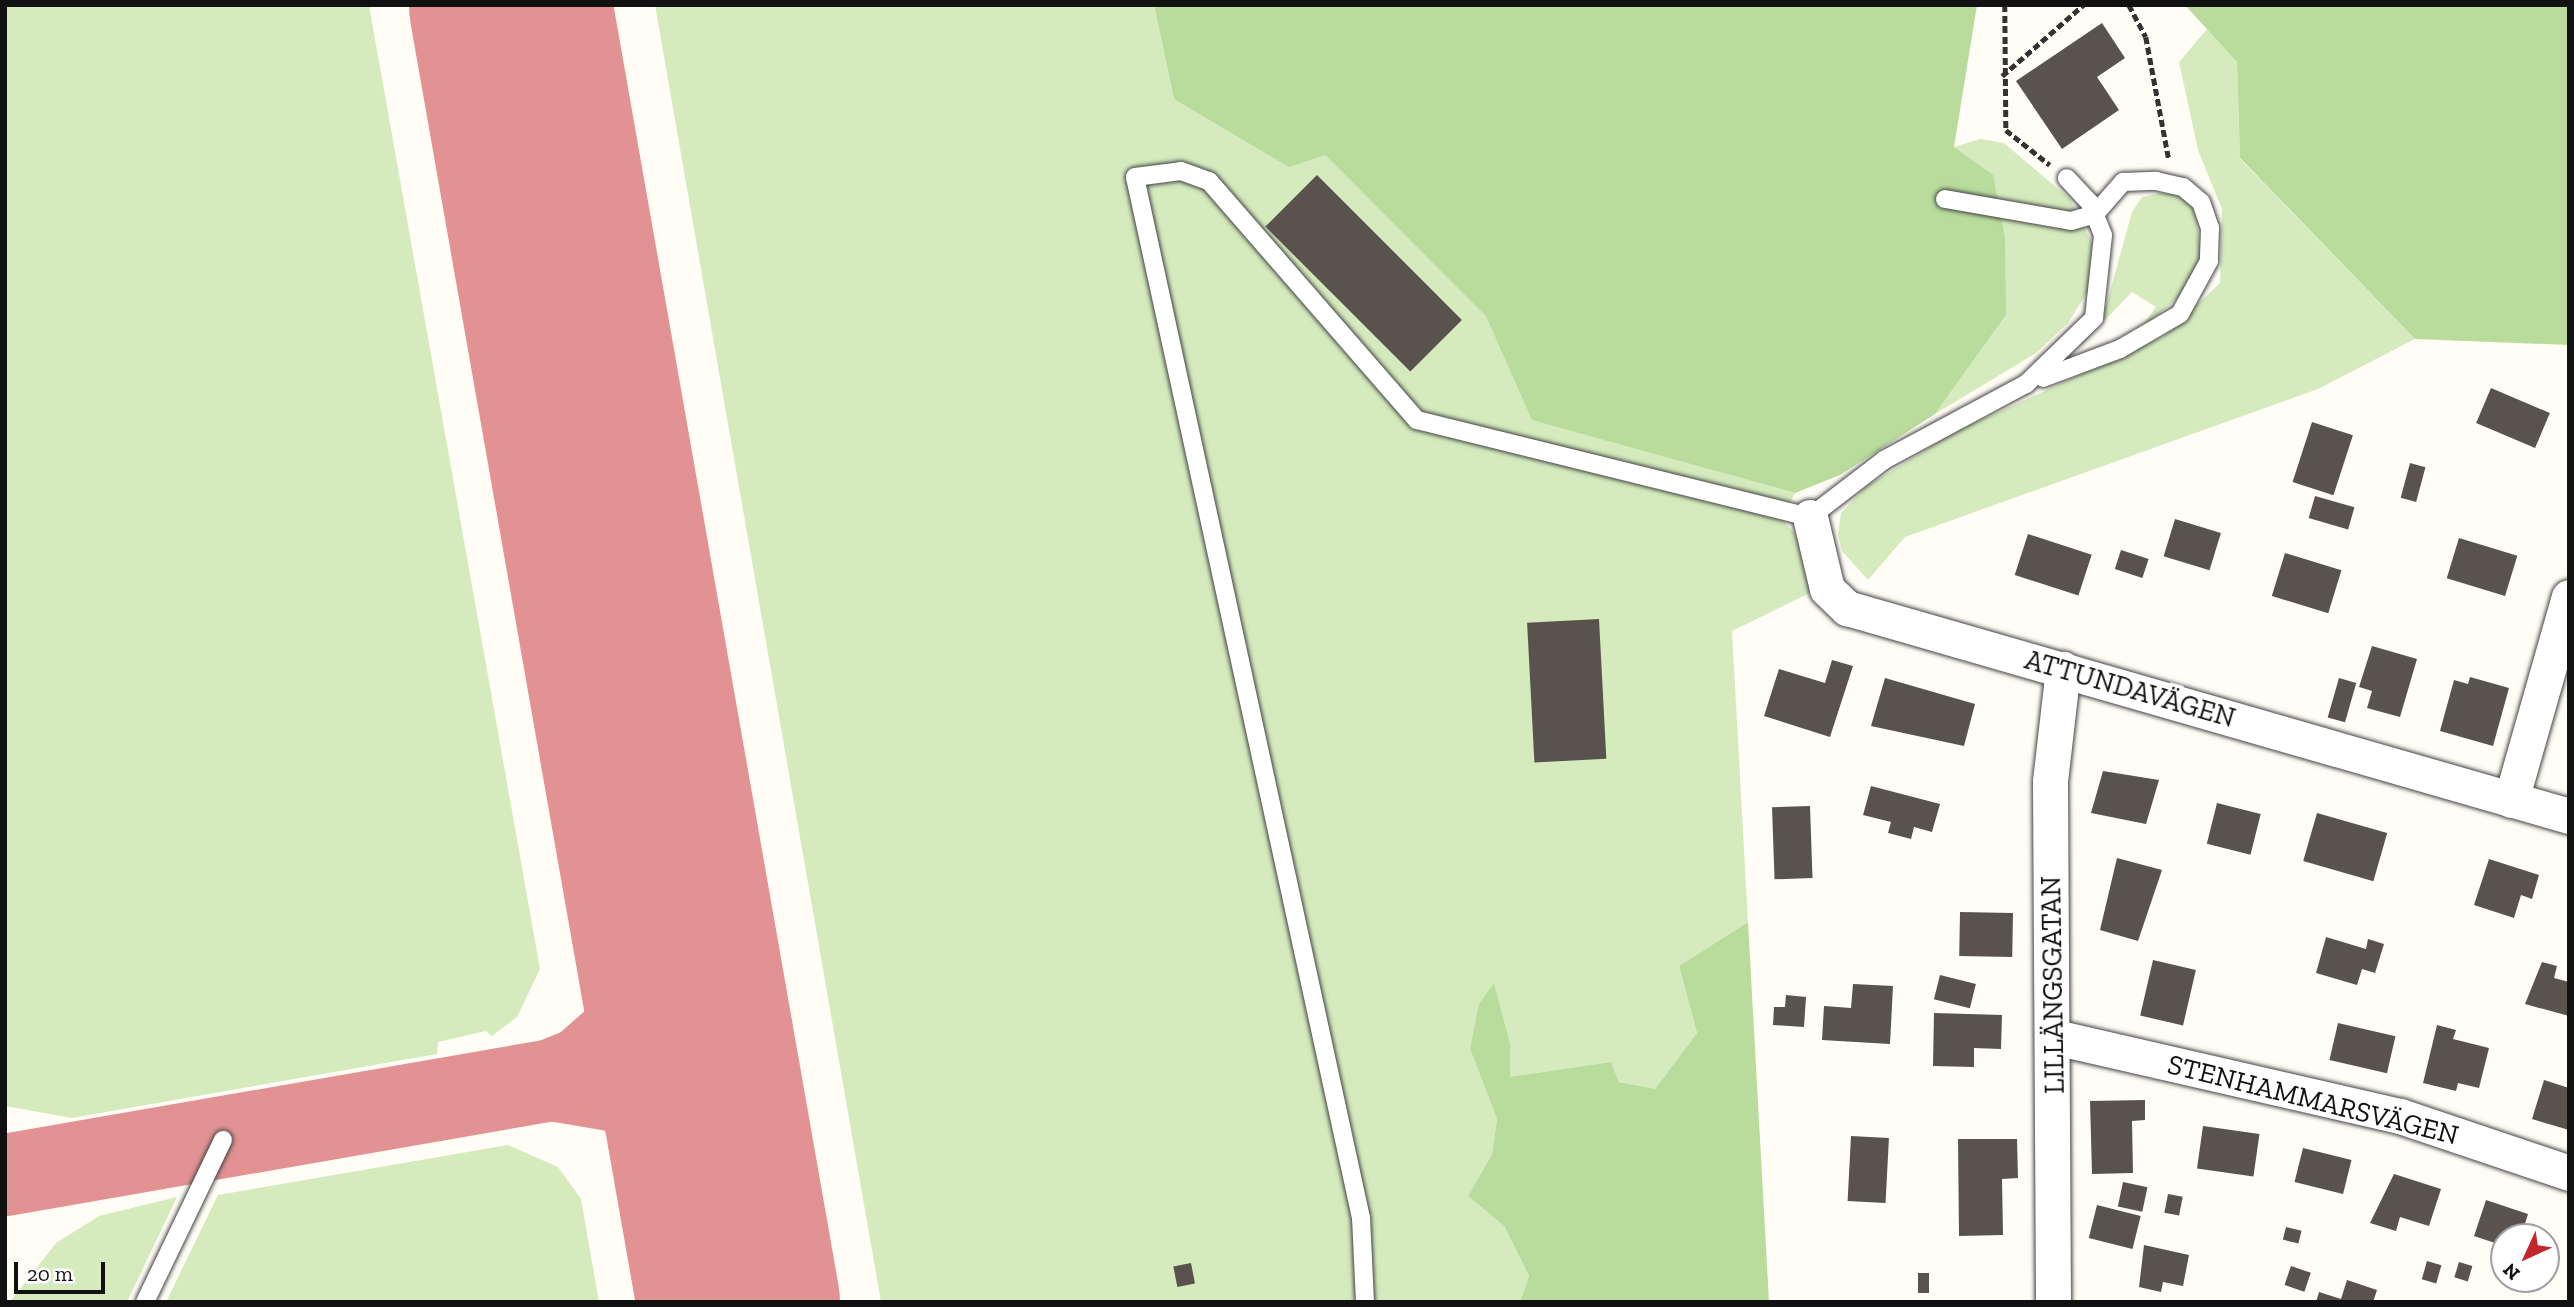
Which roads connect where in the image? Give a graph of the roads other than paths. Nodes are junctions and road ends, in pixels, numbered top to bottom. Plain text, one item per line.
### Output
1 (2067, 178) road end
2 (1945, 199) dead end
3 (2095, 214) junction
4 (2026, 384) junction
5 (1810, 517) junction
6 (2569, 597) edge
7 (2063, 669) junction
8 (2511, 800) junction
9 (2569, 816) edge
10 (2055, 1037) junction
11 (223, 1140) dead end
12 (2569, 1173) edge
13 (145, 1302) edge
14 (1365, 1302) edge
15 (2053, 1302) edge

1 - 3 lane
2 - 3 lane
3 - 4 lane
3 - 4 lane
4 - 5 lane
5 - 7 street, ATTUNDAVÄGEN
5 - 14 lane
6 - 8 street
7 - 8 street, ATTUNDAVÄGEN
7 - 10 street, LILLÄNGSGATAN
8 - 9 street, ATTUNDAVÄGEN
10 - 12 street, STENHAMMARSVÄGEN
10 - 15 street, LILLÄNGSGATAN
11 - 13 lane

